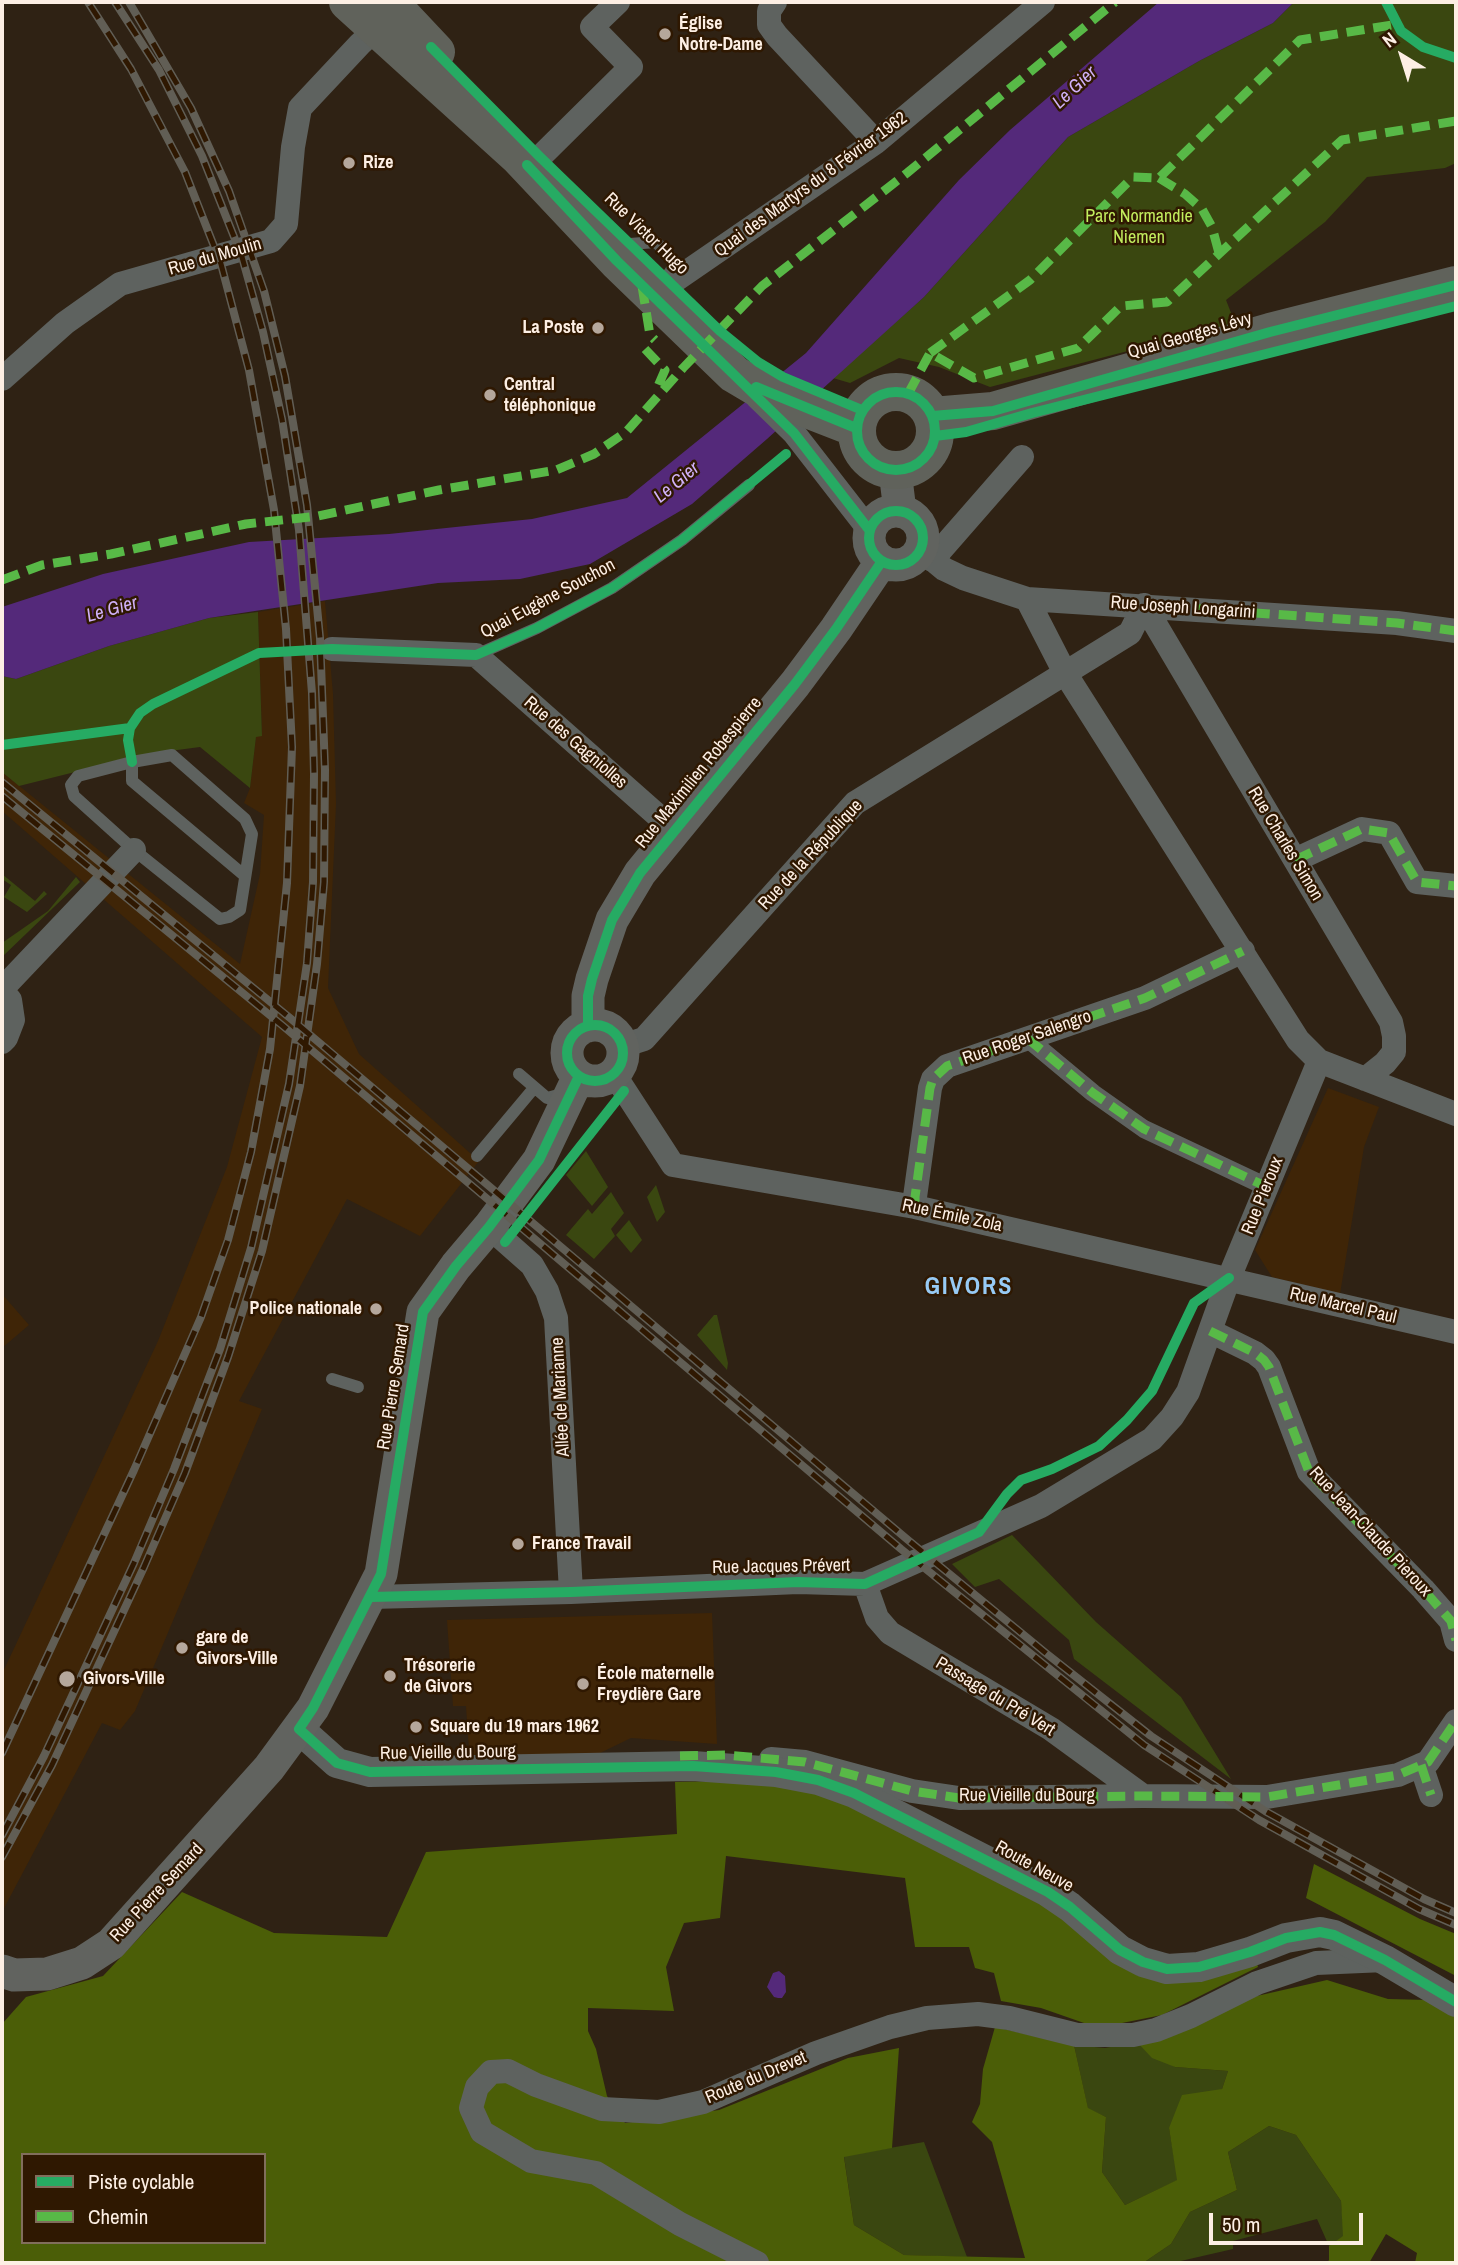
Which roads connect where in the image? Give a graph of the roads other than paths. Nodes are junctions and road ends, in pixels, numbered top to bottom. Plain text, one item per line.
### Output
1 (348, 2) edge
2 (618, 2) edge
3 (775, 2) edge
4 (1034, 5) edge
5 (392, 11) edge
6 (876, 142) junction
7 (540, 157) junction
8 (663, 285) junction
9 (1456, 285) edge
10 (1456, 306) edge
11 (2, 379) edge
12 (813, 414) junction
13 (859, 419) junction
14 (934, 426) junction
15 (1023, 457) dead end
16 (895, 471) junction
17 (749, 485) dead end
18 (900, 511) junction
19 (876, 546) junction
20 (927, 555) junction
21 (1027, 599) junction
22 (1144, 605) junction
23 (1456, 631) edge
24 (332, 649) dead end
25 (476, 655) junction
26 (1065, 673) junction
27 (132, 762) junction
28 (674, 830) junction
29 (134, 850) junction
30 (1295, 860) junction
31 (245, 876) junction
32 (1456, 886) edge
33 (1242, 951) junction
34 (2, 990) edge
35 (588, 1026) junction
36 (1027, 1038) junction
37 (2, 1042) edge
38 (618, 1060) junction
39 (1319, 1061) junction
40 (575, 1072) junction
41 (519, 1074) dead end
42 (1365, 1079) junction
43 (534, 1088) junction
44 (1456, 1114) edge
45 (477, 1156) dead end
46 (1267, 1186) junction
47 (915, 1207) junction
48 (489, 1227) junction
49 (1230, 1278) junction
50 (1210, 1331) junction
51 (1456, 1332) edge
52 (332, 1379) dead end
53 (358, 1387) dead end
54 (864, 1584) junction
55 (571, 1592) junction
56 (371, 1597) junction
57 (1455, 1629) edge
58 (1456, 1721) edge
59 (299, 1729) junction
60 (1421, 1765) junction
61 (612, 1767) junction
62 (1431, 1795) dead end
63 (1143, 1796) junction
64 (1385, 1960) junction
65 (2, 1971) edge
66 (1456, 2002) edge
67 (757, 2263) edge

1 - 5 main road, Rue Victor Hugo
2 - 7 street
3 - 6 street
4 - 6 street, Quai des Martyrs du 8 Février 1962
5 - 7 main road, Rue Victor Hugo
5 - 8 main road, Rue Victor Hugo
5 - 11 street, Rue du Moulin
6 - 8 street, Quai des Martyrs du 8 Février 1962
7 - 8 main road, Rue Victor Hugo
8 - 12 main road, Rue Victor Hugo
8 - 12 main road, Rue Victor Hugo
9 - 14 main road, Quai Georges Lévy
10 - 14 main road, Quai Georges Lévy
12 - 13 main road, Rue Victor Hugo
12 - 19 street, Rue Victor Hugo
13 - 14 main road
13 - 16 main road
14 - 16 main road
15 - 20 street
16 - 18 main road
17 - 25 lane, Quai Eugène Souchon
18 - 19 main road
18 - 20 main road
19 - 20 main road
19 - 28 main road, Rue Maximilien Robespierre
20 - 21 street, Rue Joseph Longarini
21 - 22 street, Rue Joseph Longarini
21 - 26 street
22 - 23 street, Rue Joseph Longarini
22 - 26 street, Rue de la République
22 - 30 street, Rue Charles Simon
24 - 25 street, Quai Eugène Souchon
25 - 28 street, Rue des Gagniolles
26 - 33 street
26 - 38 street, Rue de la République
27 - 29 lane
27 - 31 lane
27 - 31 lane
28 - 35 main road, Rue Maximilien Robespierre
29 - 31 lane
29 - 34 street
30 - 32 street
30 - 42 street, Rue Charles Simon
33 - 36 street, Rue Roger Salengro
33 - 39 street
34 - 37 street
35 - 38 main road
35 - 40 main road
36 - 46 street
36 - 47 street, Rue Roger Salengro
38 - 40 main road
38 - 47 street, Rue Émile Zola
39 - 42 street
39 - 46 street, Rue Pieroux
40 - 43 lane
40 - 48 main road, Rue Pierre Semard
41 - 43 lane
42 - 44 street
43 - 45 lane
46 - 49 street, Rue Pieroux
47 - 49 street, Rue Émile Zola
48 - 55 street, Allée de Marianne
48 - 56 main road, Rue Pierre Semard
49 - 50 street, Rue Pieroux
49 - 51 street, Rue Marcel Paul
50 - 54 street, Rue Jacques Prévert
50 - 57 street, Rue Jean-Claude Pieroux
52 - 53 lane
54 - 55 street, Rue Jacques Prévert
54 - 63 street, Passage du Pré Vert
55 - 56 street, Rue Jacques Prévert
56 - 59 main road, Rue Pierre Semard
58 - 60 street, Rue Vieille du Bourg
59 - 61 street, Rue Vieille du Bourg
59 - 65 main road, Rue Pierre Semard
60 - 62 street
60 - 63 street, Rue Vieille du Bourg
61 - 63 street, Rue Vieille du Bourg
61 - 64 street, Route Neuve
64 - 66 street, Route Neuve
64 - 67 street, Route du Drevet

